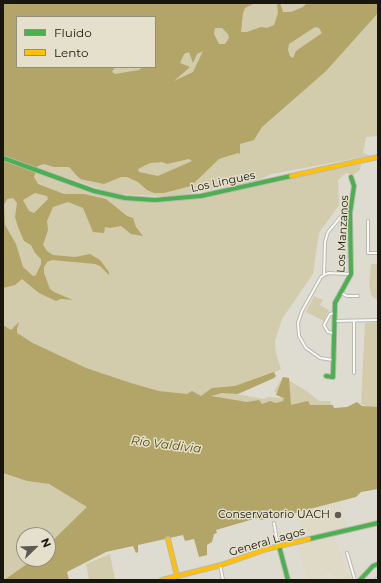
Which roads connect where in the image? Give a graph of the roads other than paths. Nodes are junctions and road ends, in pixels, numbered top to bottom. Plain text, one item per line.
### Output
1 (378, 157) edge
2 (3, 158) edge
3 (351, 177) dead end
4 (350, 213) junction
5 (368, 221) dead end
6 (378, 253) edge
7 (351, 274) junction
8 (324, 275) junction
9 (341, 293) junction
10 (358, 296) dead end
11 (334, 312) junction
12 (378, 320) edge
13 (334, 321) junction
14 (354, 321) junction
15 (333, 333) junction
16 (333, 360) junction
17 (354, 373) dead end
18 (326, 376) dead end
19 (274, 523) dead end
20 (378, 523) edge
21 (168, 539) dead end
22 (279, 546) junction
23 (347, 553) dead end
24 (378, 564) edge
25 (220, 565) junction
26 (177, 576) junction
27 (378, 578) edge
28 (170, 579) edge
29 (162, 580) edge
30 (223, 580) edge
31 (288, 580) edge
32 (355, 580) edge
33 (360, 580) edge
34 (376, 580) edge

1 - 2 main road, Los Lingues
3 - 4 main road, Los Manzanos
4 - 7 main road, Los Manzanos
4 - 8 street
5 - 6 street
7 - 8 street
7 - 9 main road, Los Manzanos
8 - 16 street
9 - 10 street
9 - 11 main road, Los Manzanos
11 - 13 main road, Los Manzanos
11 - 15 street
12 - 14 street
13 - 14 street
13 - 15 main road, Los Manzanos
14 - 17 street
15 - 16 main road, Los Manzanos
16 - 18 main road, Los Manzanos
19 - 22 street
20 - 22 main road, General Lagos
21 - 26 main road
22 - 25 main road, General Lagos
22 - 31 main road
23 - 32 street
24 - 33 main road
25 - 26 main road, General Lagos
25 - 30 street
26 - 28 main road, General Lagos
27 - 34 street
28 - 29 main road, General Lagos

